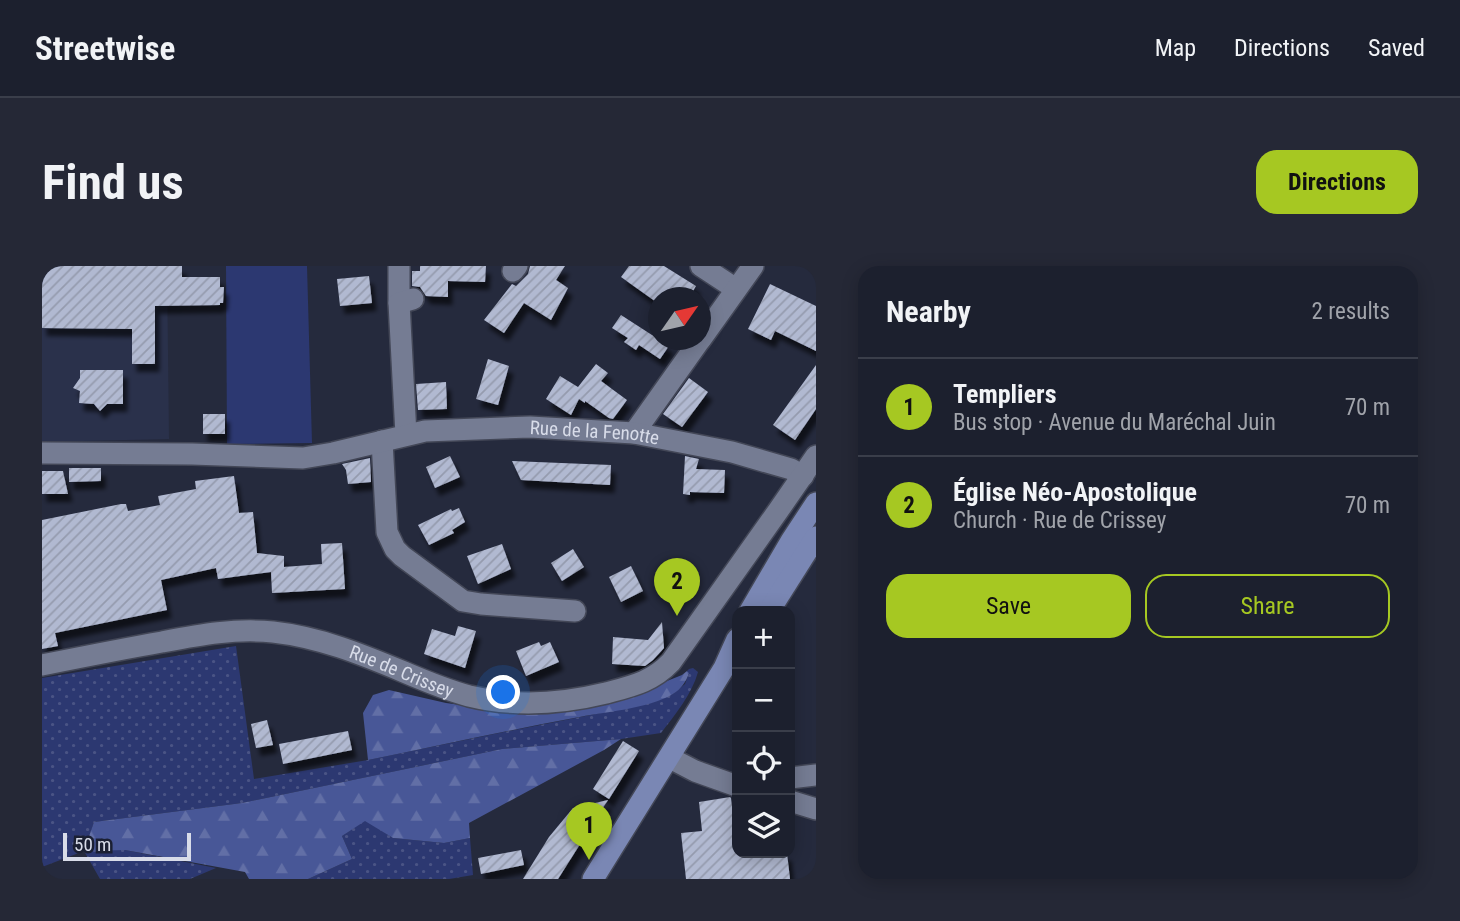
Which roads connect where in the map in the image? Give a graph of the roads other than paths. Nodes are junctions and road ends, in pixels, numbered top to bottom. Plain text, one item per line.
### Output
1 (399, 266) edge
2 (701, 266) edge
3 (753, 266) edge
4 (736, 289) junction
5 (711, 324) edge
6 (692, 350) edge
7 (634, 433) junction
8 (406, 435) junction
9 (382, 441) junction
10 (42, 453) edge
11 (816, 456) edge
12 (803, 476) junction
13 (816, 503) edge
14 (816, 537) edge
15 (753, 606) edge
16 (772, 606) edge
17 (575, 611) dead end
18 (731, 660) edge
19 (42, 665) edge
20 (675, 749) junction
21 (816, 775) edge
22 (795, 777) edge
23 (732, 784) edge
24 (795, 803) edge
25 (816, 809) edge
26 (593, 879) edge

1 - 8 street
2 - 4 street
3 - 4 street
4 - 5 street
6 - 7 street
7 - 8 street, Rue de la Fenotte
7 - 12 street, Rue de la Fenotte
8 - 9 street, Rue de la Fenotte
9 - 10 street, Rue de la Fenotte
9 - 17 street
11 - 12 street, Rue de Crissey
12 - 19 street, Rue de Crissey
13 - 15 main road
14 - 16 main road
18 - 20 main road
20 - 23 street
20 - 26 main road
21 - 22 street
24 - 25 street

